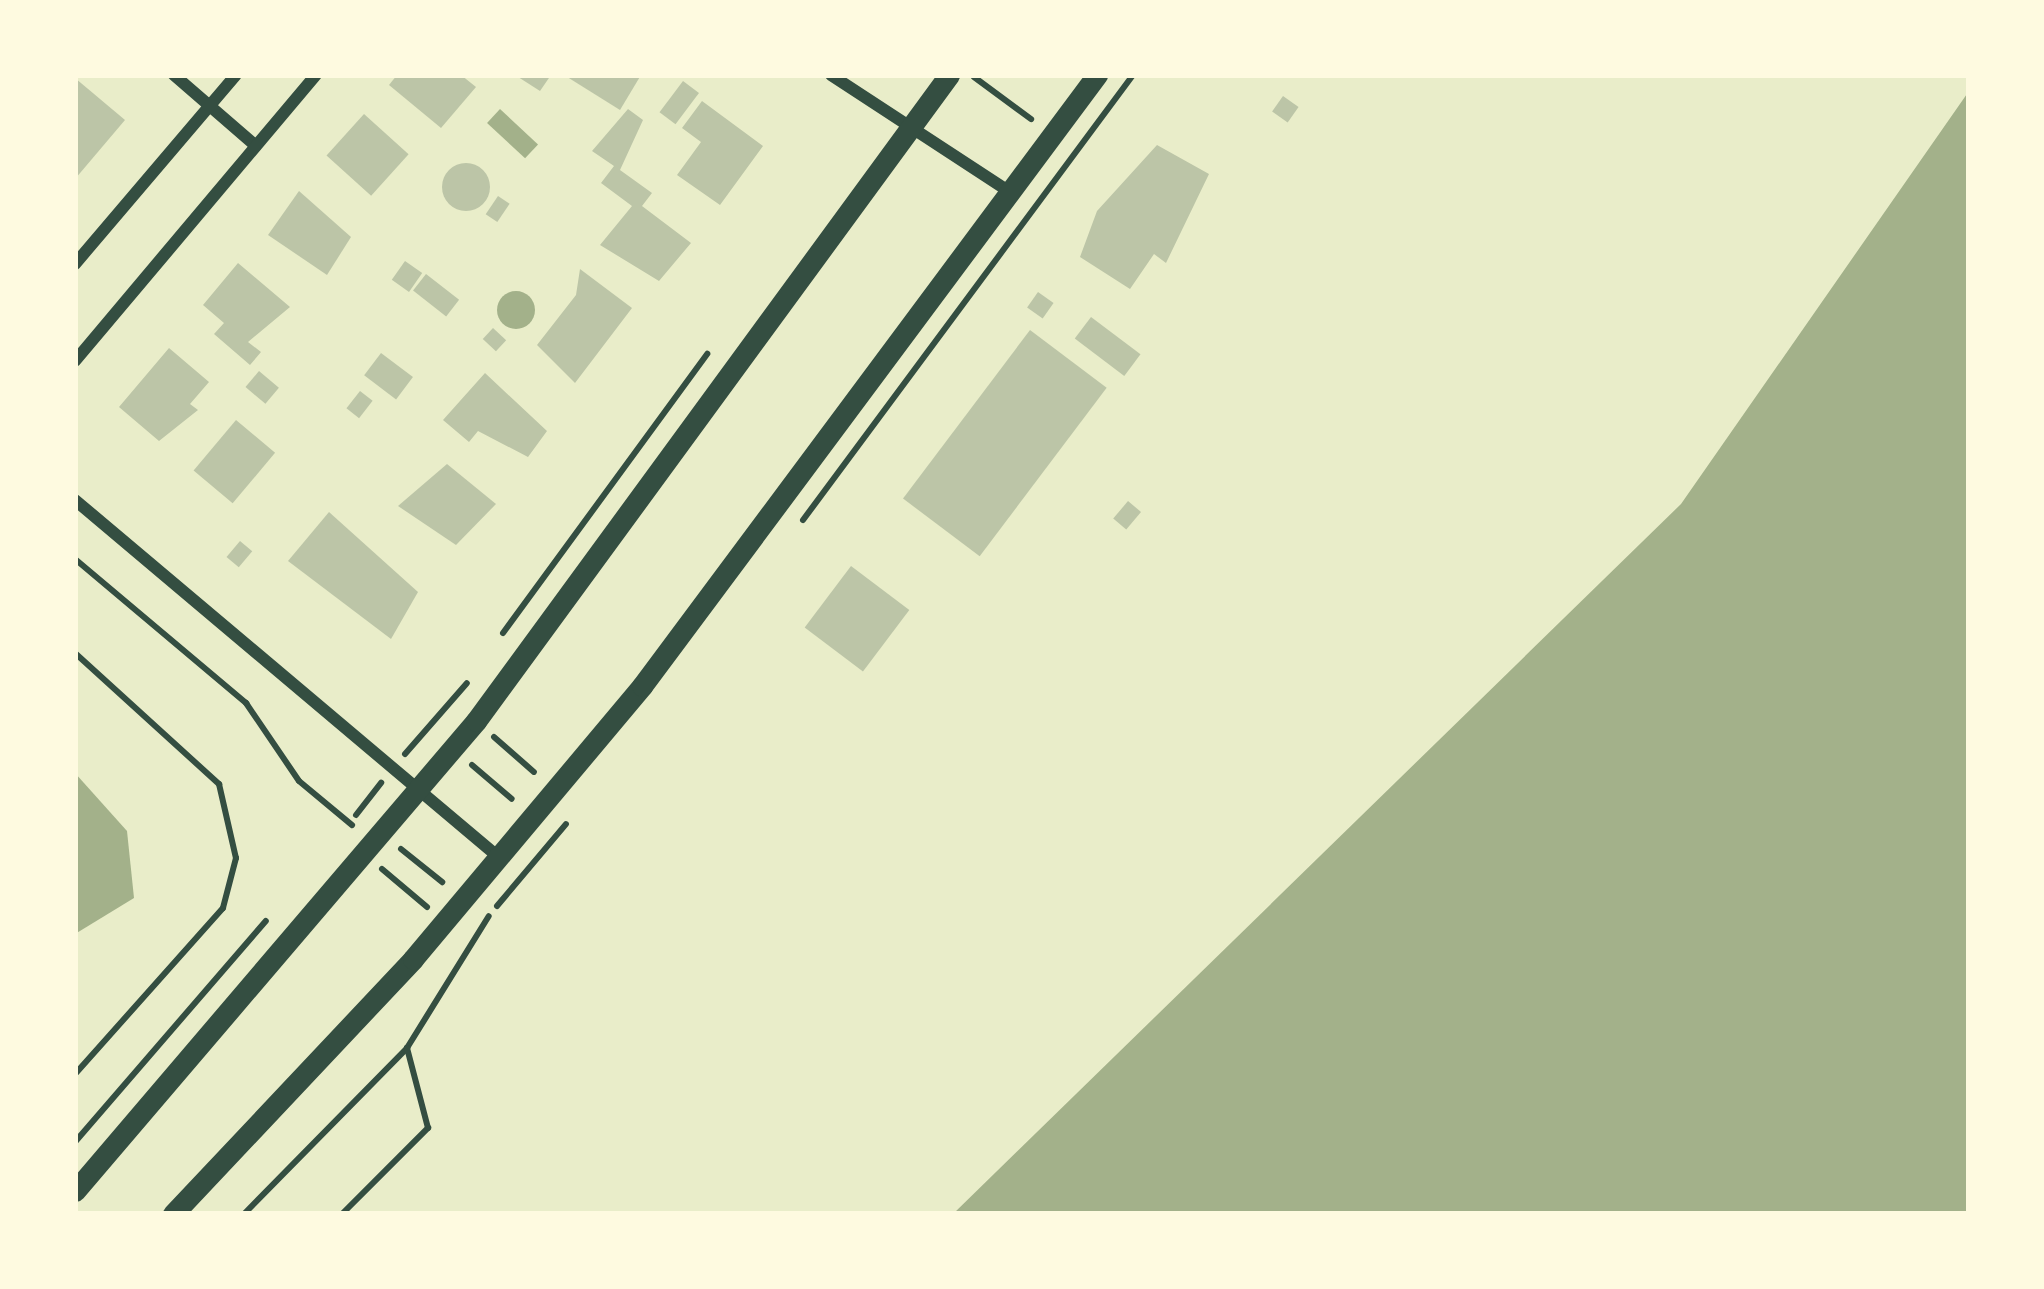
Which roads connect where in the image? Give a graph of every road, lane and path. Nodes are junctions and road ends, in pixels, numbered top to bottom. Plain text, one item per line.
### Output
1 (174, 75) edge
2 (236, 75) edge
3 (316, 75) edge
4 (831, 75) edge
5 (949, 75) edge
6 (971, 75) edge
7 (1097, 75) edge
8 (210, 107) junction
9 (913, 127) junction
10 (1055, 137) junction
11 (256, 146) junction
12 (1014, 195) junction
13 (75, 264) edge
14 (716, 342) dead end
15 (75, 361) edge
16 (75, 500) edge
17 (75, 559) edge
18 (496, 644) dead end
19 (75, 653) edge
20 (484, 663) dead end
21 (476, 722) junction
22 (429, 726) junction
23 (453, 748) junction
24 (392, 770) junction
25 (555, 789) junction
26 (418, 790) junction
27 (532, 816) junction
28 (350, 824) junction
29 (385, 836) junction
30 (556, 836) dead end
31 (334, 842) dead end
32 (496, 855) junction
33 (365, 856) junction
34 (461, 897) junction
35 (273, 912) dead end
36 (444, 920) junction
37 (407, 1048) junction
38 (75, 1074) edge
39 (75, 1142) edge
40 (75, 1191) edge
41 (173, 1214) edge
42 (244, 1214) edge
43 (341, 1214) edge

1 - 8 street
2 - 8 street
3 - 11 street
4 - 9 street
5 - 9 street
6 - 10 path
7 - 10 street
8 - 11 street
8 - 13 street
9 - 12 street
9 - 21 street
10 - 12 street
11 - 15 street
12 - 25 street
14 - 18 path
16 - 24 street
17 - 28 path
19 - 38 path
20 - 22 path
21 - 23 street
21 - 25 path
22 - 23 path
22 - 24 path
23 - 26 street
23 - 27 path
24 - 26 street
24 - 28 path
25 - 27 street
26 - 29 street
26 - 32 street
27 - 30 path
27 - 32 street
28 - 29 path
28 - 31 path
29 - 33 street
29 - 34 path
32 - 34 street
33 - 36 path
33 - 40 street
34 - 36 street
34 - 37 path
35 - 39 path
36 - 41 street
37 - 42 path
37 - 43 path

